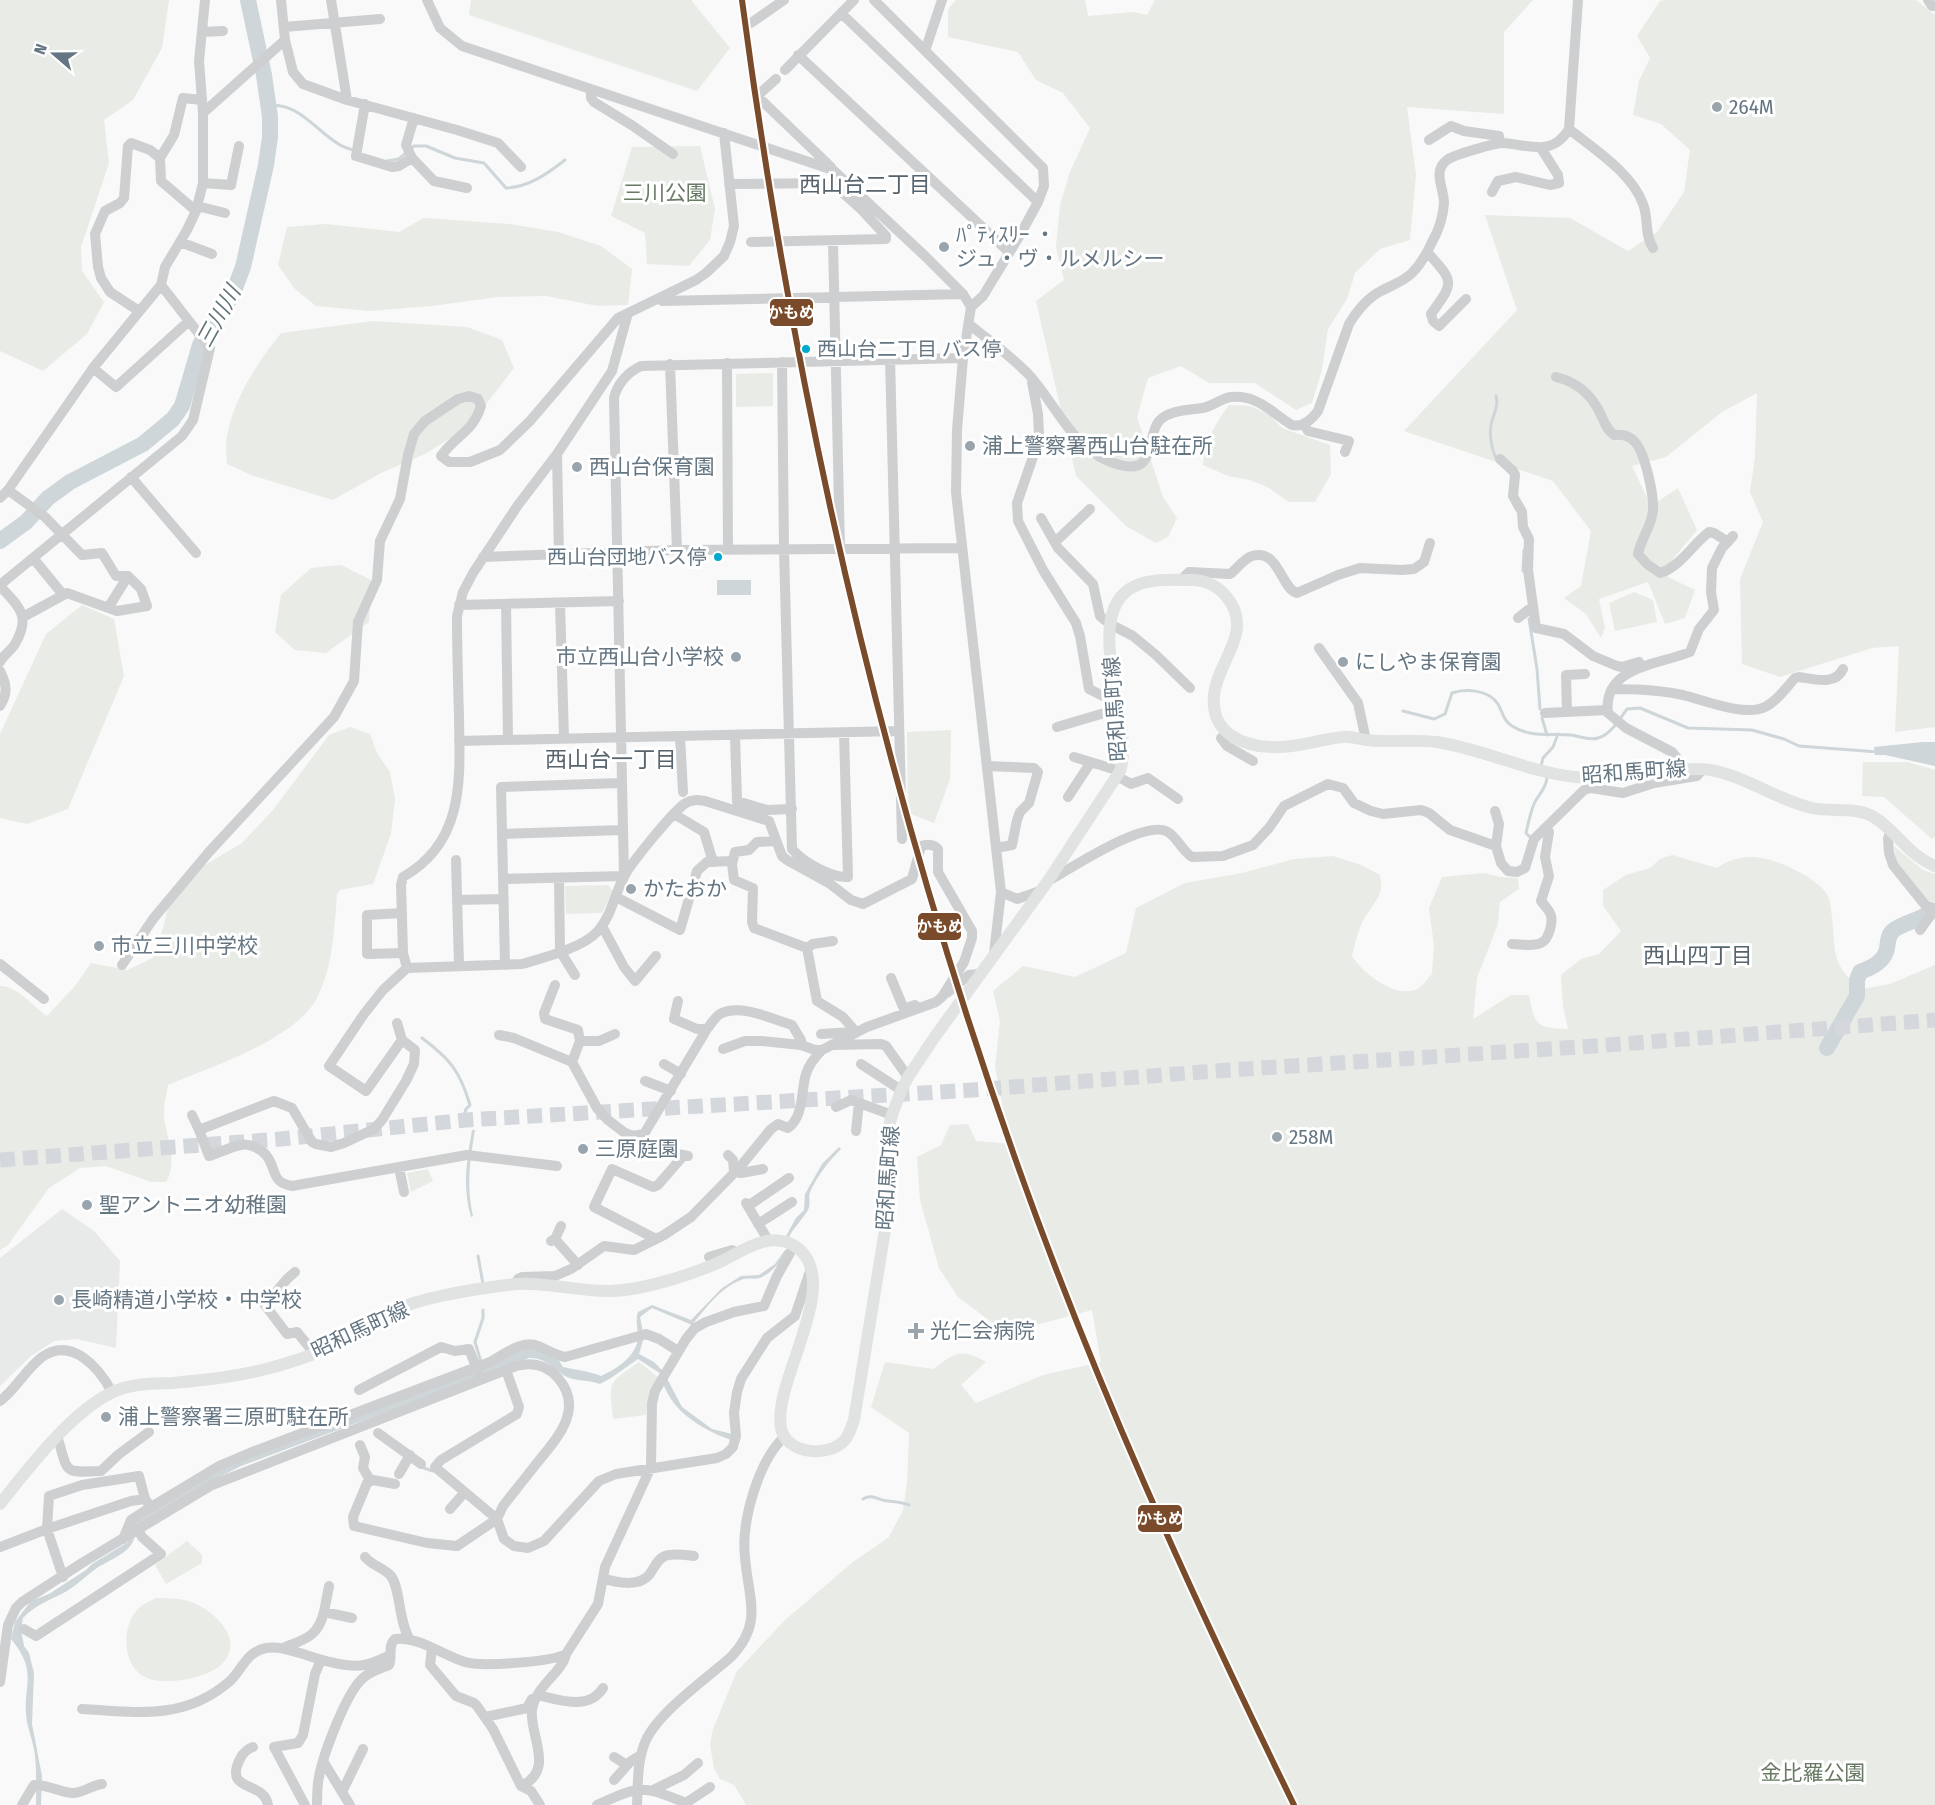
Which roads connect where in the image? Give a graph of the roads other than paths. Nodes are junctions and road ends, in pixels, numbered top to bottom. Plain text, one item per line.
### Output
1 (206, 0) edge
2 (281, 0) edge
3 (331, 0) edge
4 (427, 0) edge
5 (784, 0) edge
6 (854, 0) edge
7 (890, 0) edge
8 (942, 0) edge
9 (1578, 0) edge
10 (1929, 0) edge
11 (878, 4) edge
12 (1935, 6) edge
13 (841, 13) junction
14 (380, 19) dead end
15 (751, 23) dead end
16 (334, 24) junction
17 (284, 27) junction
18 (223, 31) dead end
19 (202, 32) junction
20 (285, 40) junction
21 (925, 51) junction
22 (798, 55) junction
23 (785, 69) dead end
24 (776, 79) dead end
25 (591, 89) junction
26 (202, 100) junction
27 (347, 100) junction
28 (365, 104) junction
29 (203, 113) junction
30 (414, 118) junction
31 (1569, 129) junction
32 (724, 133) junction
33 (1429, 140) dead end
34 (1500, 143) junction
35 (239, 146) dead end
36 (1541, 148) junction
37 (409, 152) junction
38 (673, 154) dead end
39 (160, 158) junction
40 (521, 167) dead end
41 (833, 170) junction
42 (203, 183) junction
43 (729, 184) junction
44 (467, 188) dead end
45 (1492, 192) dead end
46 (1038, 202) junction
47 (197, 208) junction
48 (225, 213) dead end
49 (180, 242) junction
50 (751, 242) dead end
51 (833, 242) junction
52 (1653, 248) dead end
53 (1009, 252) junction
54 (1427, 252) junction
55 (212, 254) dead end
56 (161, 285) junction
57 (963, 294) junction
58 (835, 297) junction
59 (1466, 299) dead end
60 (655, 301) junction
61 (971, 308) junction
62 (139, 311) junction
63 (628, 313) junction
64 (969, 324) junction
65 (193, 326) junction
66 (890, 358) junction
67 (963, 358) junction
68 (836, 360) junction
69 (782, 362) junction
70 (727, 363) junction
71 (670, 364) junction
72 (93, 368) junction
73 (612, 371) junction
74 (1030, 376) junction
75 (1556, 377) dead end
76 (623, 380) junction
77 (1304, 424) junction
78 (1345, 452) dead end
79 (557, 454) junction
80 (1500, 459) dead end
81 (131, 477) junction
82 (4, 494) edge
83 (1089, 509) dead end
84 (1041, 518) dead end
85 (62, 533) junction
86 (1055, 542) junction
87 (1430, 543) dead end
88 (840, 548) junction
89 (896, 548) junction
90 (962, 548) junction
91 (784, 549) junction
92 (677, 550) junction
93 (728, 550) junction
94 (196, 553) dead end
95 (617, 554) junction
96 (559, 555) junction
97 (483, 557) junction
98 (33, 558) junction
99 (128, 576) junction
100 (1181, 580) junction
101 (0, 586) edge
102 (60, 591) dead end
103 (619, 601) junction
104 (560, 603) junction
105 (506, 604) junction
106 (459, 605) junction
107 (108, 608) junction
108 (23, 617) junction
109 (1110, 624) junction
110 (1319, 648) dead end
111 (1656, 661) junction
112 (0, 662) edge
113 (1843, 669) dead end
114 (0, 671) edge
115 (1585, 674) dead end
116 (1190, 688) dead end
117 (1613, 689) junction
118 (0, 706) edge
119 (1117, 706) junction
120 (1567, 712) junction
121 (1545, 713) dead end
122 (1614, 717) junction
123 (1057, 727) dead end
124 (899, 731) junction
125 (844, 733) junction
126 (1227, 733) junction
127 (790, 734) junction
128 (735, 735) junction
129 (680, 737) junction
130 (564, 738) junction
131 (621, 738) junction
132 (508, 739) junction
133 (1366, 740) junction
134 (459, 741) junction
135 (1074, 757) dead end
136 (1253, 761) dead end
137 (1091, 762) junction
138 (987, 766) junction
139 (1703, 769) junction
140 (1687, 770) junction
141 (1119, 774) junction
142 (621, 783) junction
143 (684, 792) dead end
144 (1068, 797) dead end
145 (1178, 799) dead end
146 (792, 809) junction
147 (1495, 811) dead end
148 (674, 814) junction
149 (1546, 827) junction
150 (622, 830) junction
151 (1890, 832) junction
152 (502, 834) junction
153 (902, 839) dead end
154 (776, 841) junction
155 (1496, 846) junction
156 (996, 848) junction
157 (456, 860) dead end
158 (732, 861) junction
159 (712, 862) junction
160 (1935, 866) edge
161 (624, 876) junction
162 (559, 878) junction
163 (503, 879) junction
164 (1044, 886) junction
165 (1001, 892) junction
166 (616, 897) junction
167 (503, 899) junction
168 (457, 900) junction
169 (1935, 909) edge
170 (402, 913) junction
171 (602, 926) junction
172 (1920, 930) dead end
173 (833, 941) dead end
174 (1512, 944) dead end
175 (807, 948) junction
176 (560, 951) junction
177 (403, 953) junction
178 (994, 953) junction
179 (656, 956) dead end
180 (0, 964) edge
181 (122, 965) dead end
182 (459, 965) junction
183 (505, 965) junction
184 (408, 968) junction
185 (979, 974) junction
186 (575, 975) dead end
187 (891, 978) dead end
188 (555, 985) dead end
189 (942, 997) junction
190 (44, 999) dead end
191 (678, 1001) dead end
192 (921, 1009) junction
193 (578, 1018) dead end
194 (397, 1023) dead end
195 (707, 1029) junction
196 (856, 1032) junction
197 (615, 1034) dead end
198 (821, 1034) dead end
199 (499, 1035) dead end
200 (579, 1035) junction
201 (402, 1040) junction
202 (801, 1045) junction
203 (826, 1048) junction
204 (723, 1049) dead end
205 (572, 1062) junction
206 (664, 1064) dead end
207 (861, 1064) dead end
208 (681, 1074) junction
209 (908, 1077) junction
210 (645, 1081) dead end
211 (902, 1090) junction
212 (671, 1091) junction
213 (859, 1103) junction
214 (836, 1107) dead end
215 (892, 1115) junction
216 (192, 1116) dead end
217 (199, 1130) junction
218 (856, 1131) dead end
219 (642, 1135) junction
220 (728, 1155) dead end
221 (557, 1166) dead end
222 (399, 1167) junction
223 (763, 1169) dead end
224 (734, 1172) junction
225 (789, 1178) dead end
226 (404, 1192) dead end
227 (792, 1202) dead end
228 (758, 1224) junction
229 (561, 1226) dead end
230 (656, 1239) junction
231 (768, 1240) junction
232 (794, 1246) junction
233 (738, 1253) junction
234 (709, 1257) dead end
235 (578, 1265) junction
236 (811, 1268) junction
237 (295, 1272) dead end
238 (515, 1284) junction
239 (678, 1351) junction
240 (314, 1353) junction
241 (477, 1367) junction
242 (506, 1370) junction
243 (481, 1381) junction
244 (359, 1390) dead end
245 (112, 1392) junction
246 (0, 1401) edge
247 (365, 1409) junction
248 (369, 1422) junction
249 (150, 1432) dead end
250 (378, 1433) dead end
251 (57, 1436) junction
252 (784, 1437) junction
253 (360, 1445) dead end
254 (410, 1455) junction
255 (421, 1464) dead end
256 (651, 1467) junction
257 (370, 1480) junction
258 (465, 1492) junction
259 (148, 1503) junction
260 (0, 1504) edge
261 (450, 1509) dead end
262 (497, 1519) junction
263 (47, 1528) junction
264 (131, 1534) junction
265 (0, 1547) edge
266 (694, 1556) dead end
267 (365, 1557) dead end
268 (63, 1577) junction
269 (603, 1578) junction
270 (329, 1586) dead end
271 (324, 1612) junction
272 (352, 1618) dead end
273 (24, 1629) dead end
274 (410, 1640) junction
275 (283, 1648) junction
276 (432, 1648) junction
277 (566, 1654) junction
278 (390, 1655) junction
279 (321, 1660) junction
280 (0, 1682) edge
281 (543, 1684) junction
282 (603, 1688) dead end
283 (538, 1695) junction
284 (82, 1709) dead end
285 (485, 1717) junction
286 (253, 1747) dead end
287 (363, 1749) dead end
288 (641, 1755) junction
289 (614, 1757) dead end
290 (323, 1761) junction
291 (698, 1763) dead end
292 (627, 1765) junction
293 (614, 1780) dead end
294 (102, 1785) dead end
295 (521, 1786) junction
296 (710, 1787) dead end
297 (638, 1788) junction
298 (653, 1790) junction
299 (342, 1792) junction
300 (691, 1804) edge
301 (21, 1805) edge
302 (268, 1805) edge
303 (305, 1805) edge
304 (317, 1805) edge
305 (350, 1805) edge
306 (540, 1805) edge
307 (597, 1805) edge
308 (637, 1805) edge

1 - 19 street
2 - 17 street
3 - 16 street
4 - 25 street
5 - 15 street
6 - 13 street
7 - 11 street
8 - 21 street
9 - 31 street
10 - 12 street
11 - 21 street
13 - 22 street
13 - 46 street
14 - 16 street
16 - 17 street
16 - 27 street
17 - 20 street
18 - 19 street
19 - 26 street
20 - 27 street
20 - 29 street
21 - 46 street
22 - 23 street
22 - 53 street
24 - 41 street
25 - 32 street
25 - 38 street
26 - 29 street
26 - 39 street
27 - 28 street
28 - 30 street
28 - 37 street
29 - 42 street
30 - 37 street
30 - 40 street
31 - 36 street
31 - 52 street
32 - 41 street
32 - 43 street
33 - 34 street
34 - 36 street
34 - 54 street
35 - 42 street
36 - 45 street
37 - 44 street
39 - 47 street
39 - 62 street
41 - 57 street
42 - 47 street
43 - 51 street
43 - 60 street
46 - 53 street
47 - 48 street
47 - 49 street
49 - 55 street
49 - 56 street
50 - 51 street
51 - 58 street
53 - 61 street
54 - 59 street
54 - 77 street
56 - 62 street
56 - 65 street
57 - 58 street
57 - 61 street
58 - 60 street
58 - 68 street
60 - 63 street
61 - 64 street
62 - 72 street
63 - 73 street
63 - 181 street
64 - 67 street
64 - 74 street
65 - 72 street
65 - 81 street
66 - 67 street
66 - 68 street
66 - 89 street
67 - 90 street
68 - 69 street
68 - 88 street
69 - 70 street
69 - 91 street
70 - 71 street
70 - 93 street
71 - 76 street
71 - 92 street
72 - 82 street
73 - 76 street
73 - 79 street
74 - 77 street
74 - 119 street
75 - 111 street
76 - 95 street
77 - 78 street
79 - 96 street
79 - 97 street
80 - 111 street
81 - 85 street
81 - 94 street
82 - 85 street
83 - 86 street
84 - 86 street
85 - 98 street
85 - 99 street
86 - 109 street
87 - 100 street
88 - 89 street
88 - 91 street
89 - 90 street
89 - 124 street
90 - 138 street
91 - 93 street
91 - 127 street
92 - 93 street
92 - 95 street
95 - 96 street
95 - 103 street
96 - 97 street
97 - 106 street
98 - 101 street
98 - 102 street
99 - 107 street
99 - 107 street
100 - 109 main road, 昭和馬町線
100 - 126 main road, 昭和馬町線
101 - 108 street
103 - 104 street
103 - 131 street
104 - 105 street
104 - 130 street
105 - 106 street
105 - 132 street
106 - 134 street
107 - 108 street
108 - 112 street
109 - 116 street
109 - 119 main road, 昭和馬町線
110 - 133 street
111 - 117 street
113 - 117 street
114 - 118 street
115 - 120 street
117 - 122 street
119 - 123 street
119 - 141 main road, 昭和馬町線
120 - 121 street
120 - 122 street
122 - 140 street
124 - 125 street
124 - 153 street
125 - 127 street
125 - 146 street
126 - 133 main road, 昭和馬町線
126 - 136 street
127 - 128 street
127 - 146 street
128 - 129 street
128 - 146 street
129 - 131 street
129 - 143 street
130 - 131 street
130 - 132 street
131 - 142 street
132 - 134 street
133 - 140 main road, 昭和馬町線
134 - 170 street
135 - 137 street
137 - 141 street
137 - 144 street
138 - 156 street
138 - 156 street
139 - 140 main road, 昭和馬町線
139 - 149 street
139 - 151 main road, 昭和馬町線
141 - 145 street
141 - 164 main road, 昭和馬町線
142 - 150 street
142 - 152 street
147 - 155 street
148 - 154 street
148 - 159 street
148 - 161 street
149 - 155 street
149 - 174 street
150 - 152 street
150 - 161 street
151 - 160 main road, 昭和馬町線
151 - 169 street
152 - 163 street
154 - 158 street
154 - 189 street
155 - 164 street
156 - 165 street
157 - 168 street
158 - 159 street
158 - 175 street
159 - 166 street
161 - 162 street
161 - 166 street
162 - 163 street
162 - 176 street
163 - 167 street
164 - 165 street
164 - 178 main road, 昭和馬町線
165 - 178 street
166 - 171 street
167 - 168 street
167 - 183 street
168 - 182 street
169 - 172 street
170 - 177 street
170 - 177 street
171 - 176 street
171 - 179 street
173 - 175 street
175 - 196 street
176 - 183 street
176 - 186 street
177 - 184 street
178 - 185 main road, 昭和馬町線
180 - 190 street
182 - 183 street
182 - 184 street
184 - 201 street
185 - 189 street
185 - 209 main road, 昭和馬町線
187 - 192 street
188 - 200 street
189 - 192 street
191 - 195 street
192 - 196 street
193 - 200 street
194 - 201 street
195 - 202 street
195 - 208 street
196 - 198 street
196 - 203 street
197 - 200 street
199 - 205 street
200 - 205 street
201 - 217 street
202 - 203 street
202 - 204 street
203 - 209 street
203 - 224 street
205 - 219 street
206 - 208 street
207 - 211 street
208 - 212 street
209 - 211 main road, 昭和馬町線
210 - 212 street
211 - 215 main road, 昭和馬町線
212 - 219 street
213 - 214 street
213 - 215 street
213 - 218 street
215 - 252 main road, 昭和馬町線
216 - 217 street
217 - 222 street
219 - 230 street
220 - 224 street
221 - 222 street
222 - 226 street
223 - 224 street
224 - 230 street
225 - 228 street
227 - 228 street
228 - 231 street
229 - 235 street
230 - 235 street
231 - 232 main road
231 - 233 main road, 昭和馬町線
232 - 236 main road
232 - 239 street
233 - 234 street
233 - 238 main road, 昭和馬町線
235 - 238 street
236 - 252 main road
236 - 256 street
237 - 240 street
238 - 240 main road, 昭和馬町線
239 - 241 street
239 - 256 street
240 - 245 main road, 昭和馬町線
241 - 243 street
241 - 244 street
241 - 247 street
242 - 243 street
242 - 258 street
242 - 262 street
243 - 248 street
245 - 246 street
245 - 251 main road, 昭和馬町線
247 - 248 street
247 - 259 street
248 - 264 street
249 - 251 street
250 - 254 street
251 - 260 main road, 昭和馬町線
252 - 288 street
253 - 257 street
254 - 255 street
254 - 257 street
256 - 262 street
256 - 269 street
257 - 262 street
258 - 261 street
258 - 262 street
259 - 263 street
259 - 263 street
259 - 264 street
263 - 265 street
263 - 268 street
264 - 268 street
264 - 273 street
266 - 269 street
267 - 274 street
268 - 280 street
269 - 277 street
270 - 271 street
271 - 272 street
271 - 275 street
274 - 276 street
274 - 278 street
275 - 279 street
275 - 284 street
276 - 277 street
276 - 285 street
277 - 281 street
278 - 279 street
278 - 290 street
279 - 303 street
281 - 283 street
281 - 285 street
282 - 283 street
283 - 295 street
285 - 295 street
286 - 302 street
287 - 299 street
288 - 292 street
288 - 297 street
289 - 292 street
290 - 299 street
290 - 304 street
291 - 298 street
292 - 293 street
294 - 301 street
295 - 306 street
296 - 300 street
297 - 298 street
297 - 307 street
297 - 308 street
298 - 300 street
299 - 305 street

